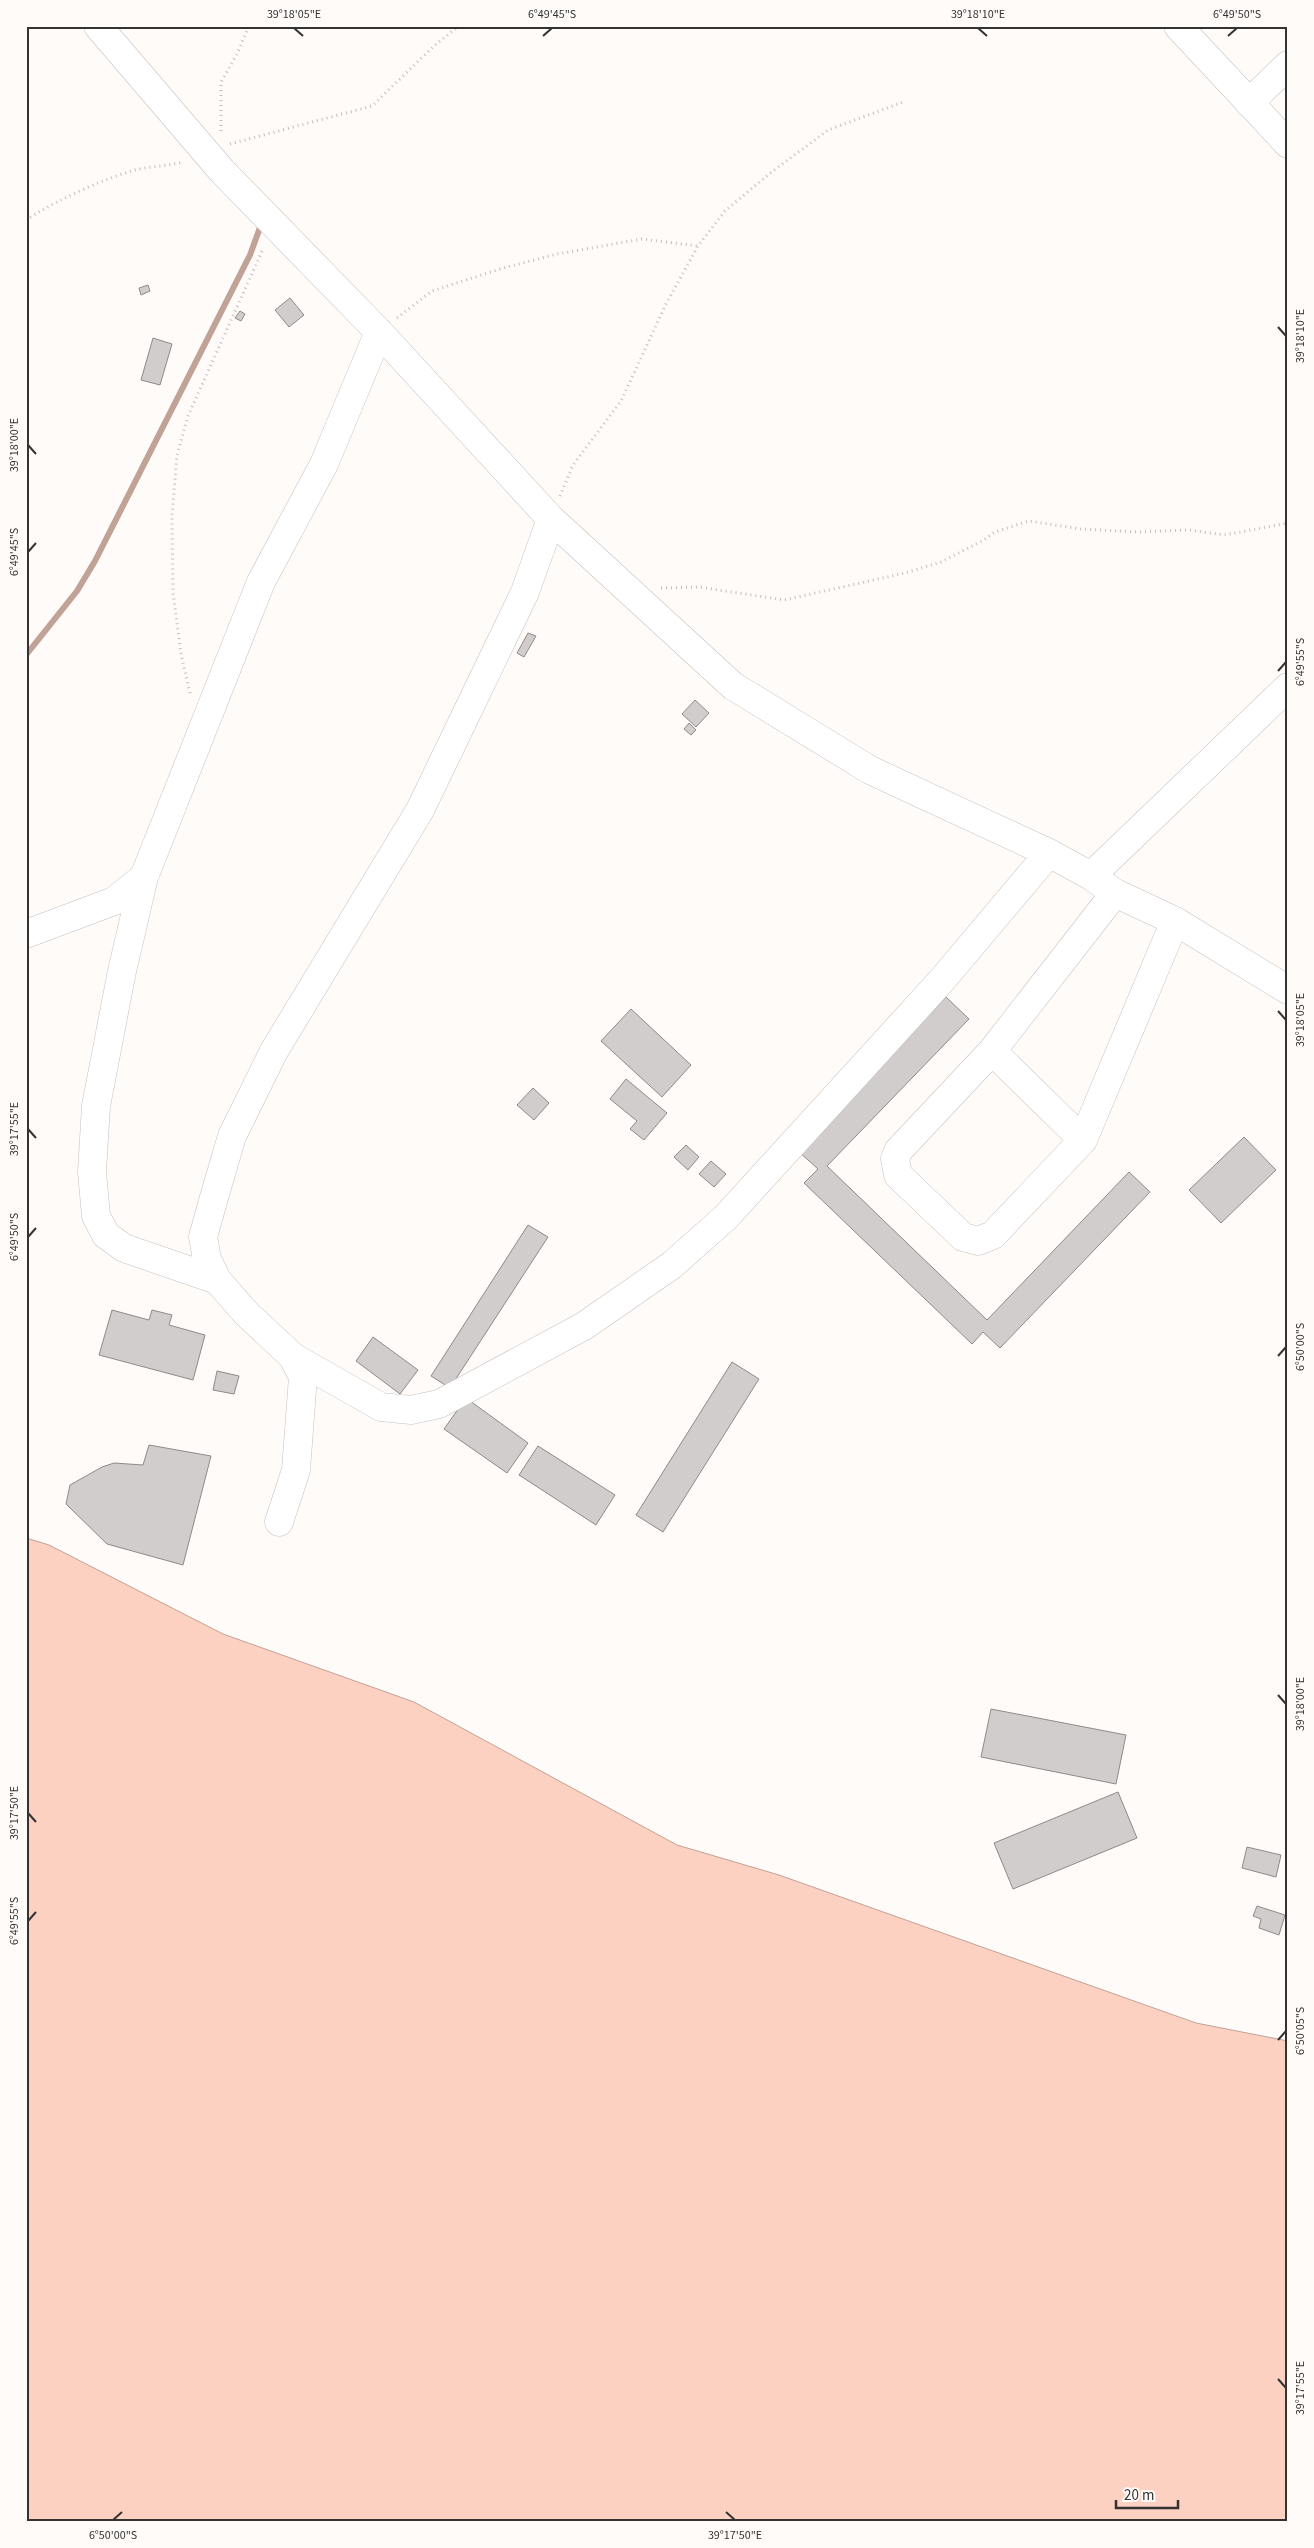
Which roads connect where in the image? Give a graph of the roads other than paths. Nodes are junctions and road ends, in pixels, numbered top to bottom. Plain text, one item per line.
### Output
1 (98, 26) edge
2 (1178, 26) edge
3 (1288, 65) edge
4 (1249, 102) junction
5 (1288, 144) edge
6 (379, 332) junction
7 (551, 519) junction
8 (1288, 687) edge
9 (1049, 853) junction
10 (1091, 876) junction
11 (144, 877) junction
12 (1115, 893) junction
13 (1175, 921) junction
14 (26, 934) edge
15 (1288, 990) edge
16 (992, 1051) junction
17 (1083, 1140) junction
18 (217, 1280) junction
19 (293, 1356) junction
20 (279, 1522) dead end

1 - 6 street
2 - 4 street
3 - 4 street
4 - 5 street
6 - 7 street
6 - 11 street
7 - 9 street
7 - 18 street
8 - 10 street
9 - 10 street
9 - 19 street
10 - 12 street
11 - 14 street
11 - 18 street
12 - 13 street
12 - 16 street
13 - 15 street
13 - 17 street
16 - 17 street
16 - 17 street
18 - 19 street
19 - 20 street

